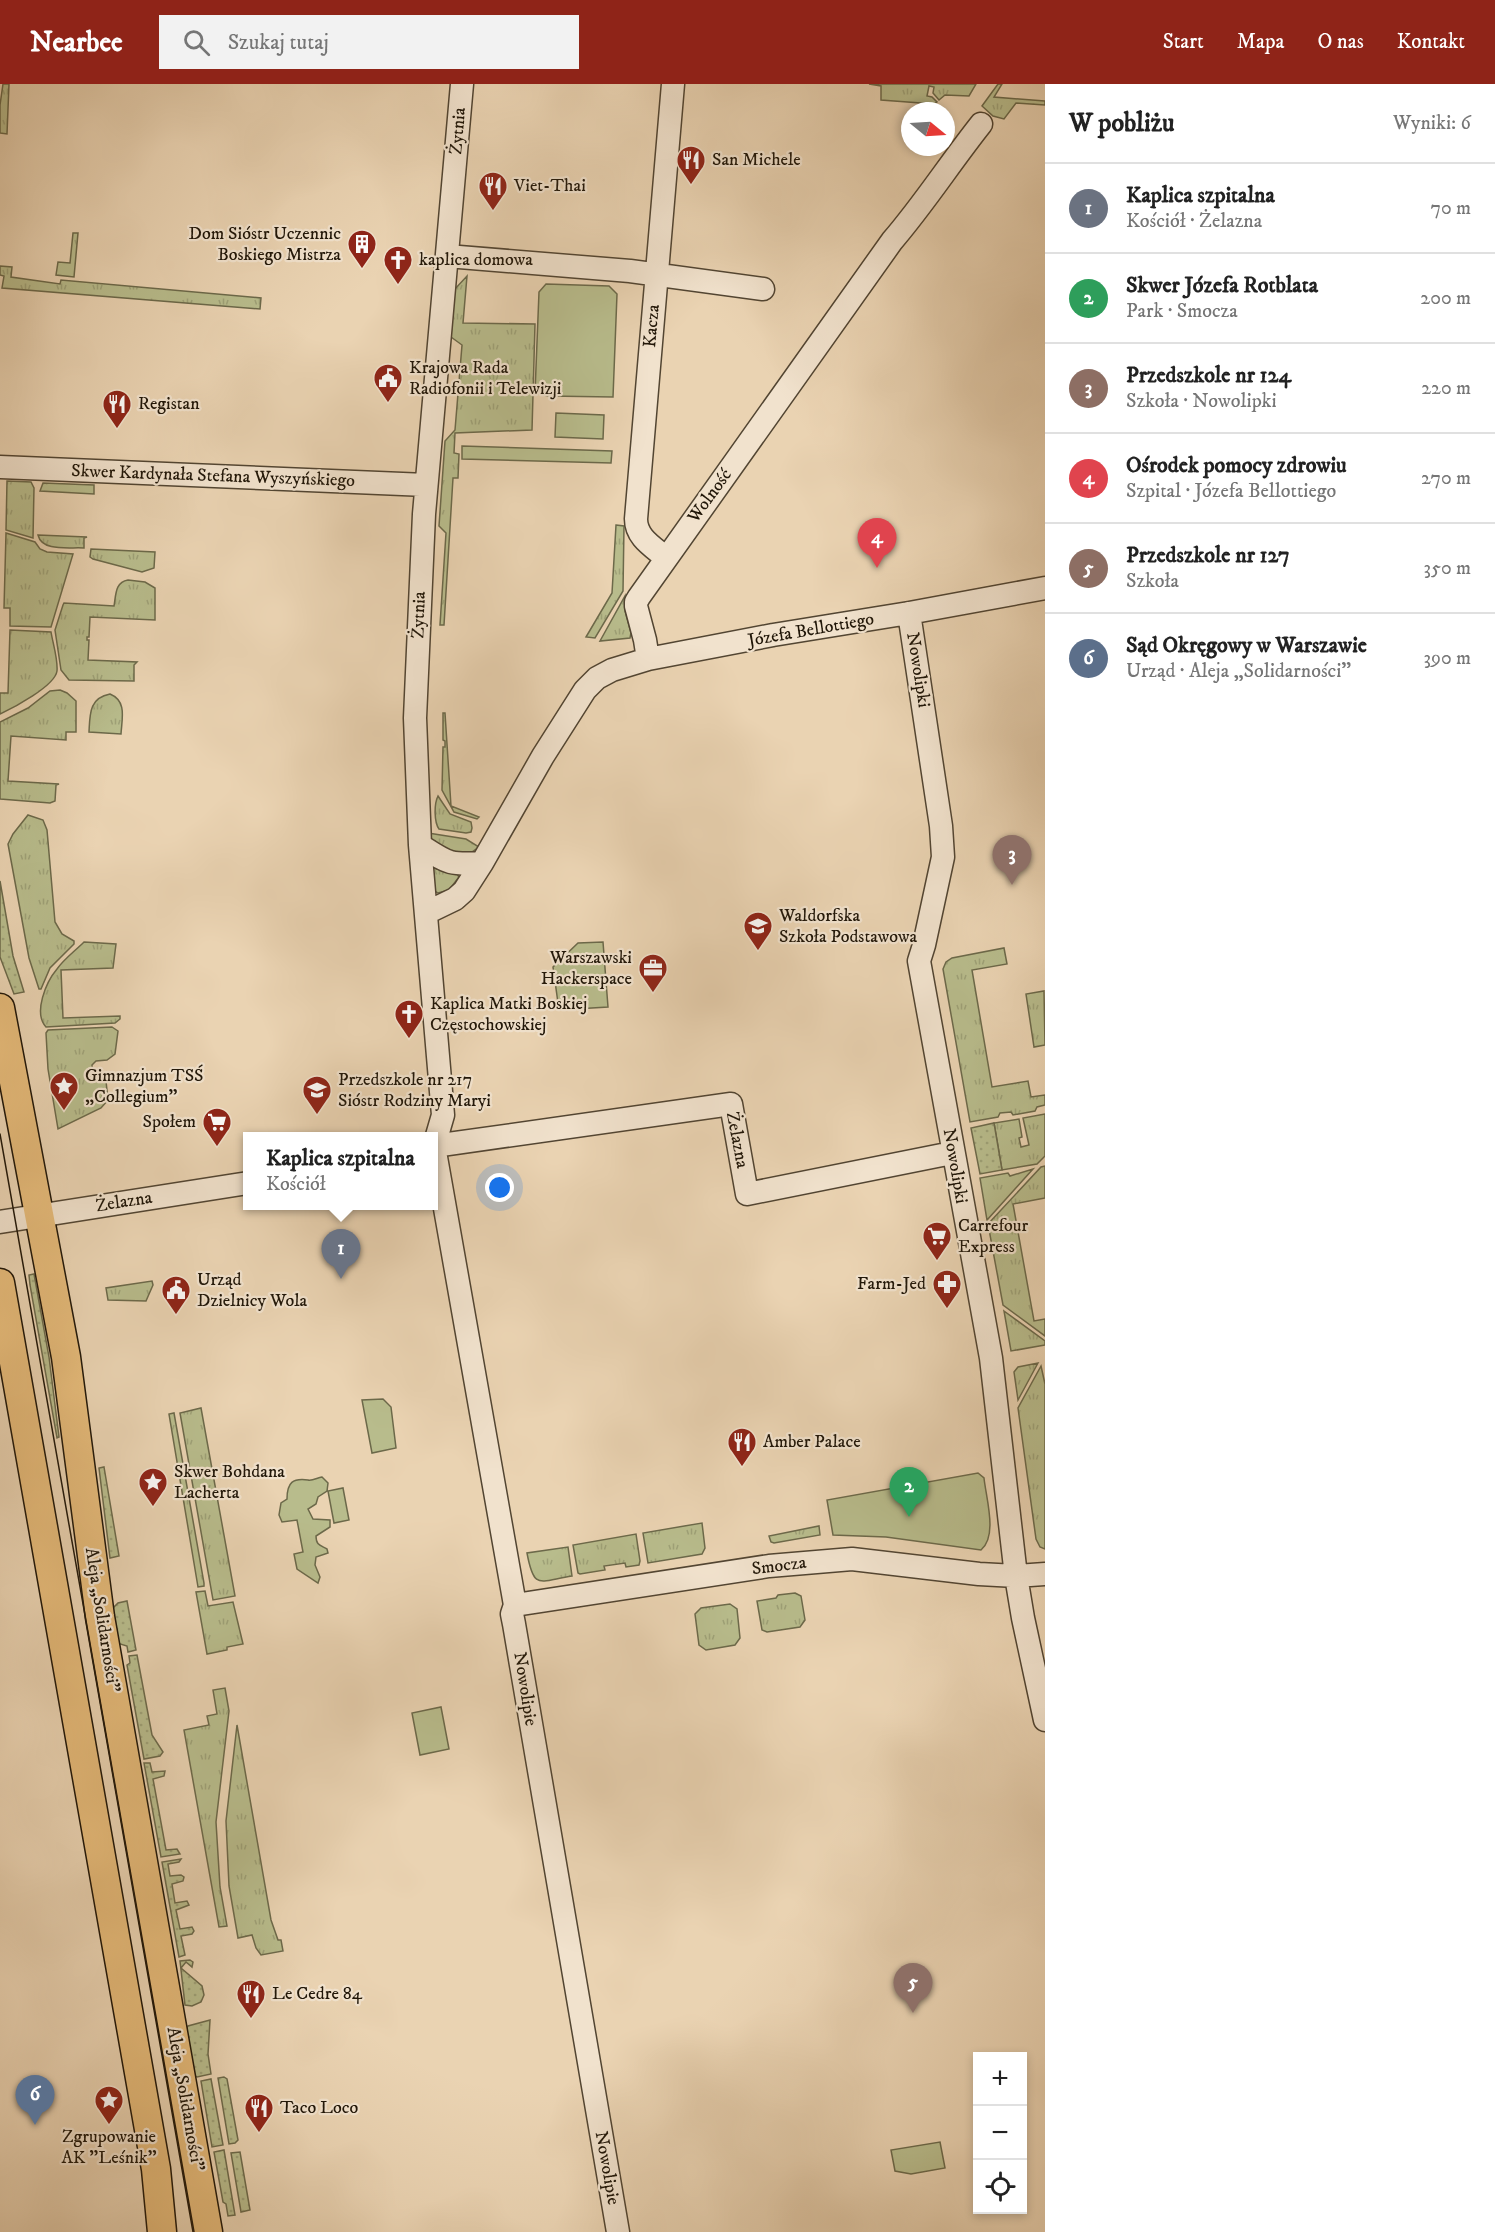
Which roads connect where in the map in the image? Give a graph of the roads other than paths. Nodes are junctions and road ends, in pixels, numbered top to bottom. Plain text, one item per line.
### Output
1 (462, 84) edge
2 (673, 84) edge
3 (981, 124) dead end
4 (447, 256) junction
5 (656, 276) junction
6 (763, 289) dead end
7 (0, 467) edge
8 (426, 485) junction
9 (665, 557) junction
10 (1045, 588) edge
11 (909, 614) junction
12 (648, 659) junction
13 (420, 845) junction
14 (482, 863) junction
15 (426, 913) junction
16 (0, 1008) edge
17 (438, 1132) edge
18 (438, 1145) edge
19 (952, 1153) junction
20 (438, 1169) edge
21 (243, 1184) edge
22 (40, 1215) junction
23 (0, 1222) edge
24 (0, 1283) edge
25 (1045, 1574) edge
26 (1016, 1576) junction
27 (515, 1605) junction
28 (1045, 1719) edge
29 (162, 2232) edge
30 (208, 2232) edge
31 (618, 2232) edge

1 - 4 street, Żytnia
2 - 5 street, Kacza
3 - 9 street, Wolność
4 - 5 street
4 - 8 street, Żytnia
5 - 6 street
5 - 9 street, Kacza
7 - 8 street, Skwer Kardynała Stefana Wyszyńskiego
8 - 13 street, Żytnia
9 - 12 street, Wolność
10 - 11 street, Józefa Bellottiego
11 - 12 street, Józefa Bellottiego
11 - 19 street, Nowolipki
12 - 14 street
13 - 14 street
13 - 15 street, Żytnia
14 - 15 street
15 - 17 street, Żytnia
16 - 22 main road, Aleja „Solidarności”
18 - 19 street, Żelazna
19 - 26 street, Nowolipki
20 - 27 street, Nowolipie
21 - 22 street, Żelazna
22 - 23 street, Żelazna
22 - 30 main road, Aleja „Solidarności”
24 - 29 main road
25 - 26 street, Smocza
26 - 27 street, Smocza
26 - 28 street, Nowolipki
27 - 31 street, Nowolipie

